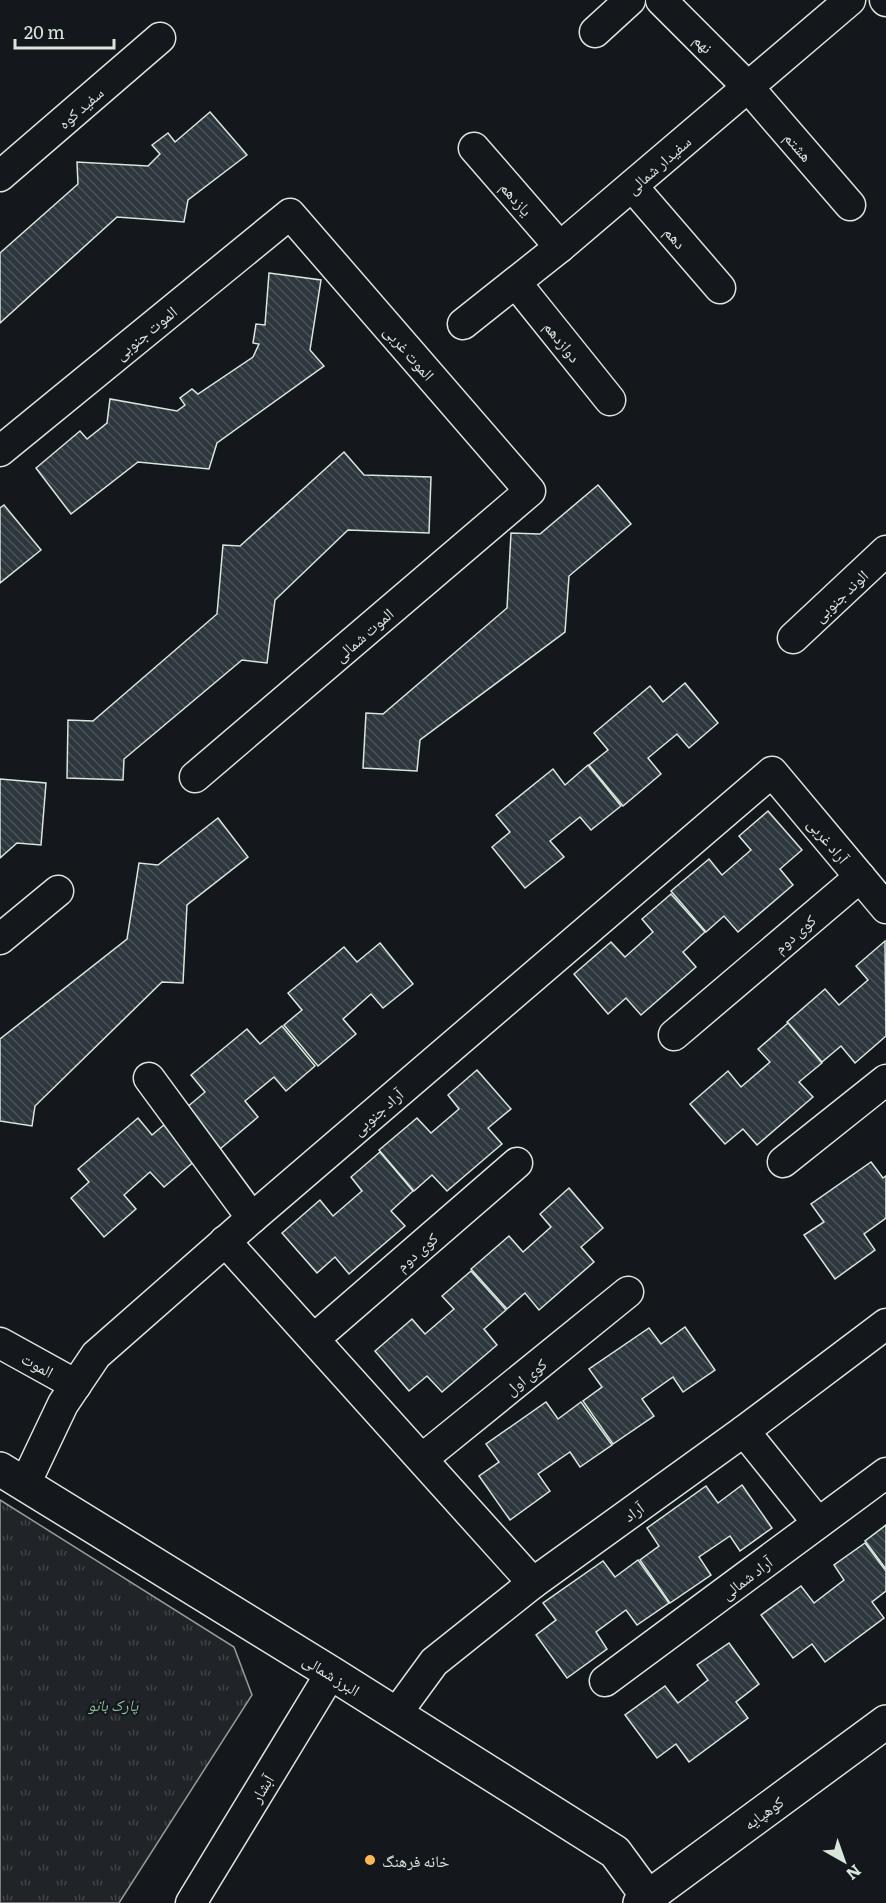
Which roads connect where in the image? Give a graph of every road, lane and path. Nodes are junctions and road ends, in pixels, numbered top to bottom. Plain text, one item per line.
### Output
1 (630, 0) edge
2 (661, 0) edge
3 (850, 0) edge
4 (595, 32) dead end
5 (160, 38) dead end
6 (748, 87) junction
7 (474, 148) dead end
8 (0, 176) edge
9 (632, 186) junction
10 (850, 205) dead end
11 (290, 214) joint
12 (560, 247) junction
13 (516, 283) junction
14 (720, 288) dead end
15 (464, 324) dead end
16 (610, 400) dead end
17 (0, 451) edge
18 (530, 490) joint
19 (886, 551) edge
20 (793, 638) dead end
21 (772, 772) joint
22 (195, 777) dead end
23 (860, 877) junction
24 (58, 891) dead end
25 (886, 908) edge
26 (0, 939) edge
27 (674, 1035) dead end
28 (149, 1078) dead end
29 (886, 1080) edge
30 (783, 1162) dead end
31 (517, 1163) dead end
32 (252, 1218) junction
33 (225, 1241) junction
34 (628, 1292) dead end
35 (886, 1324) edge
36 (314, 1339) junction
37 (0, 1344) edge
38 (76, 1385) junction
39 (744, 1431) junction
40 (422, 1459) junction
41 (886, 1473) edge
42 (12, 1477) edge
43 (818, 1523) junction
44 (533, 1583) junction
45 (331, 1673) junction
46 (605, 1681) dead end
47 (396, 1714) junction
48 (886, 1722) edge
49 (644, 1900) edge
50 (191, 1903) edge

1 - 4 street
2 - 6 street, نهم
3 - 6 street, سفیدار شمالی
5 - 8 street, سفید کوه
6 - 9 street, سفیدار شمالی
6 - 10 street, هشتم
7 - 12 street, یازدهم
9 - 12 street, سفیدار شمالی
9 - 14 street, دهم
11 - 17 street, الموت جنوبی
11 - 18 street, الموت غربی
12 - 13 street, سفیدار شمالی
13 - 15 street, سفیدار شمالی
13 - 16 street, دوازدهم
18 - 22 street, الموت شمالی
19 - 20 street, الوند جنوبی
21 - 23 street, آراد غربی
21 - 32 street, آراد جنوبی
23 - 25 street, آراد غربی
23 - 27 street, کوی دوم
24 - 26 street
28 - 32 street
29 - 30 street
31 - 36 street, کوی دوم
32 - 33 street, آراد جنوبی
33 - 36 street
33 - 38 street, آراد جنوبی
34 - 40 street, کوی اول
35 - 39 street, آراد
36 - 40 street
37 - 38 street, الموت
38 - 42 street, آراد جنوبی
39 - 43 street
39 - 44 street, آراد
40 - 44 street
41 - 43 street, آراد شمالی
42 - 45 street, البرز شمالی
43 - 46 street, آراد شمالی
44 - 47 street, آراد
45 - 47 street, البرز شمالی
45 - 50 street, آبشار
47 - 49 street, البرز شمالی
48 - 49 street, کوهپایه

